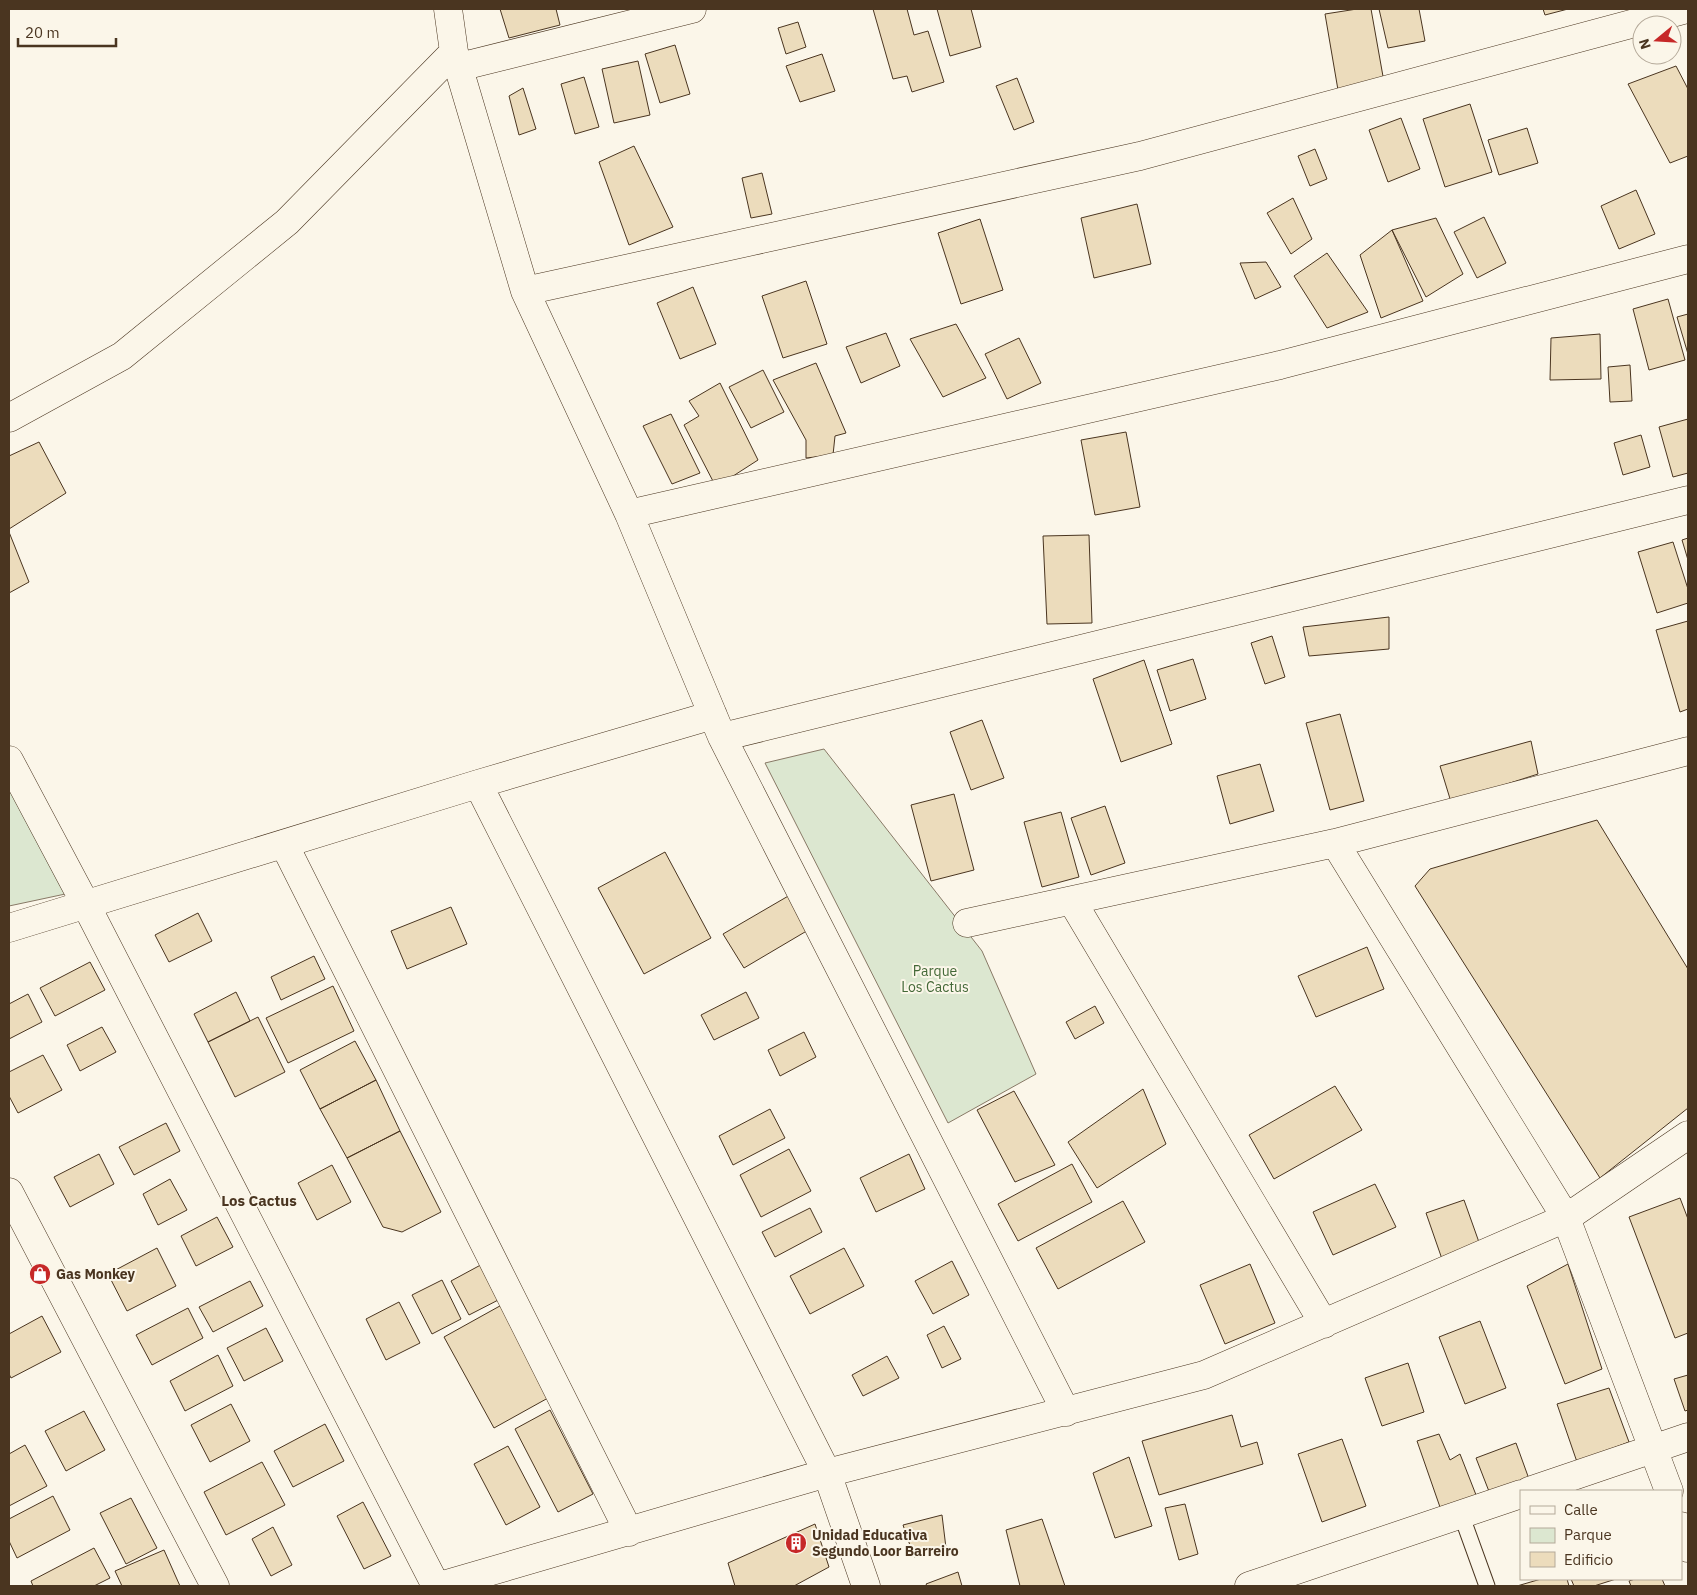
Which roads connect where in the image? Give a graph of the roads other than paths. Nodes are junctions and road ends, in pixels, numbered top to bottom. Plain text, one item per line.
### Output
1 (448, 9) edge
2 (692, 9) edge
3 (1687, 9) edge
4 (457, 60) junction
5 (1688, 259) edge
6 (525, 291) junction
7 (9, 418) edge
8 (1688, 500) edge
9 (629, 514) junction
10 (717, 726) junction
11 (1688, 751) edge
12 (9, 760) edge
13 (478, 784) junction
14 (1335, 843) junction
15 (284, 844) junction
16 (1072, 901) junction
17 (86, 905) junction
18 (967, 923) dead end
19 (9, 928) edge
20 (1688, 1135) edge
21 (9, 1192) edge
22 (1566, 1218) junction
23 (1324, 1324) junction
24 (1066, 1412) junction
25 (1688, 1437) edge
26 (1654, 1449) junction
27 (827, 1473) junction
28 (1532, 1490) edge
29 (1669, 1490) edge
30 (1520, 1494) edge
31 (1462, 1514) junction
32 (1682, 1529) edge
33 (629, 1532) junction
34 (1688, 1548) edge
35 (215, 1586) edge
36 (436, 1586) edge
37 (440, 1586) edge
38 (866, 1586) edge
39 (1249, 1586) edge
40 (1487, 1586) edge

1 - 4 street
2 - 4 street
3 - 6 street
4 - 6 street
4 - 7 street
5 - 9 street
6 - 9 street
8 - 10 street
9 - 10 street
10 - 13 street
10 - 24 street
11 - 14 street
12 - 17 street
13 - 15 street
13 - 27 street
14 - 16 street
14 - 22 street
15 - 17 street
15 - 33 street
16 - 18 street
16 - 23 street
17 - 19 street
17 - 36 street
20 - 22 street
21 - 35 street
22 - 23 street
22 - 26 street
23 - 24 street
24 - 27 street
25 - 26 street
26 - 28 street
26 - 29 street
27 - 33 street
27 - 38 street
30 - 31 street
31 - 39 street
31 - 40 lane
32 - 34 street
33 - 37 street

